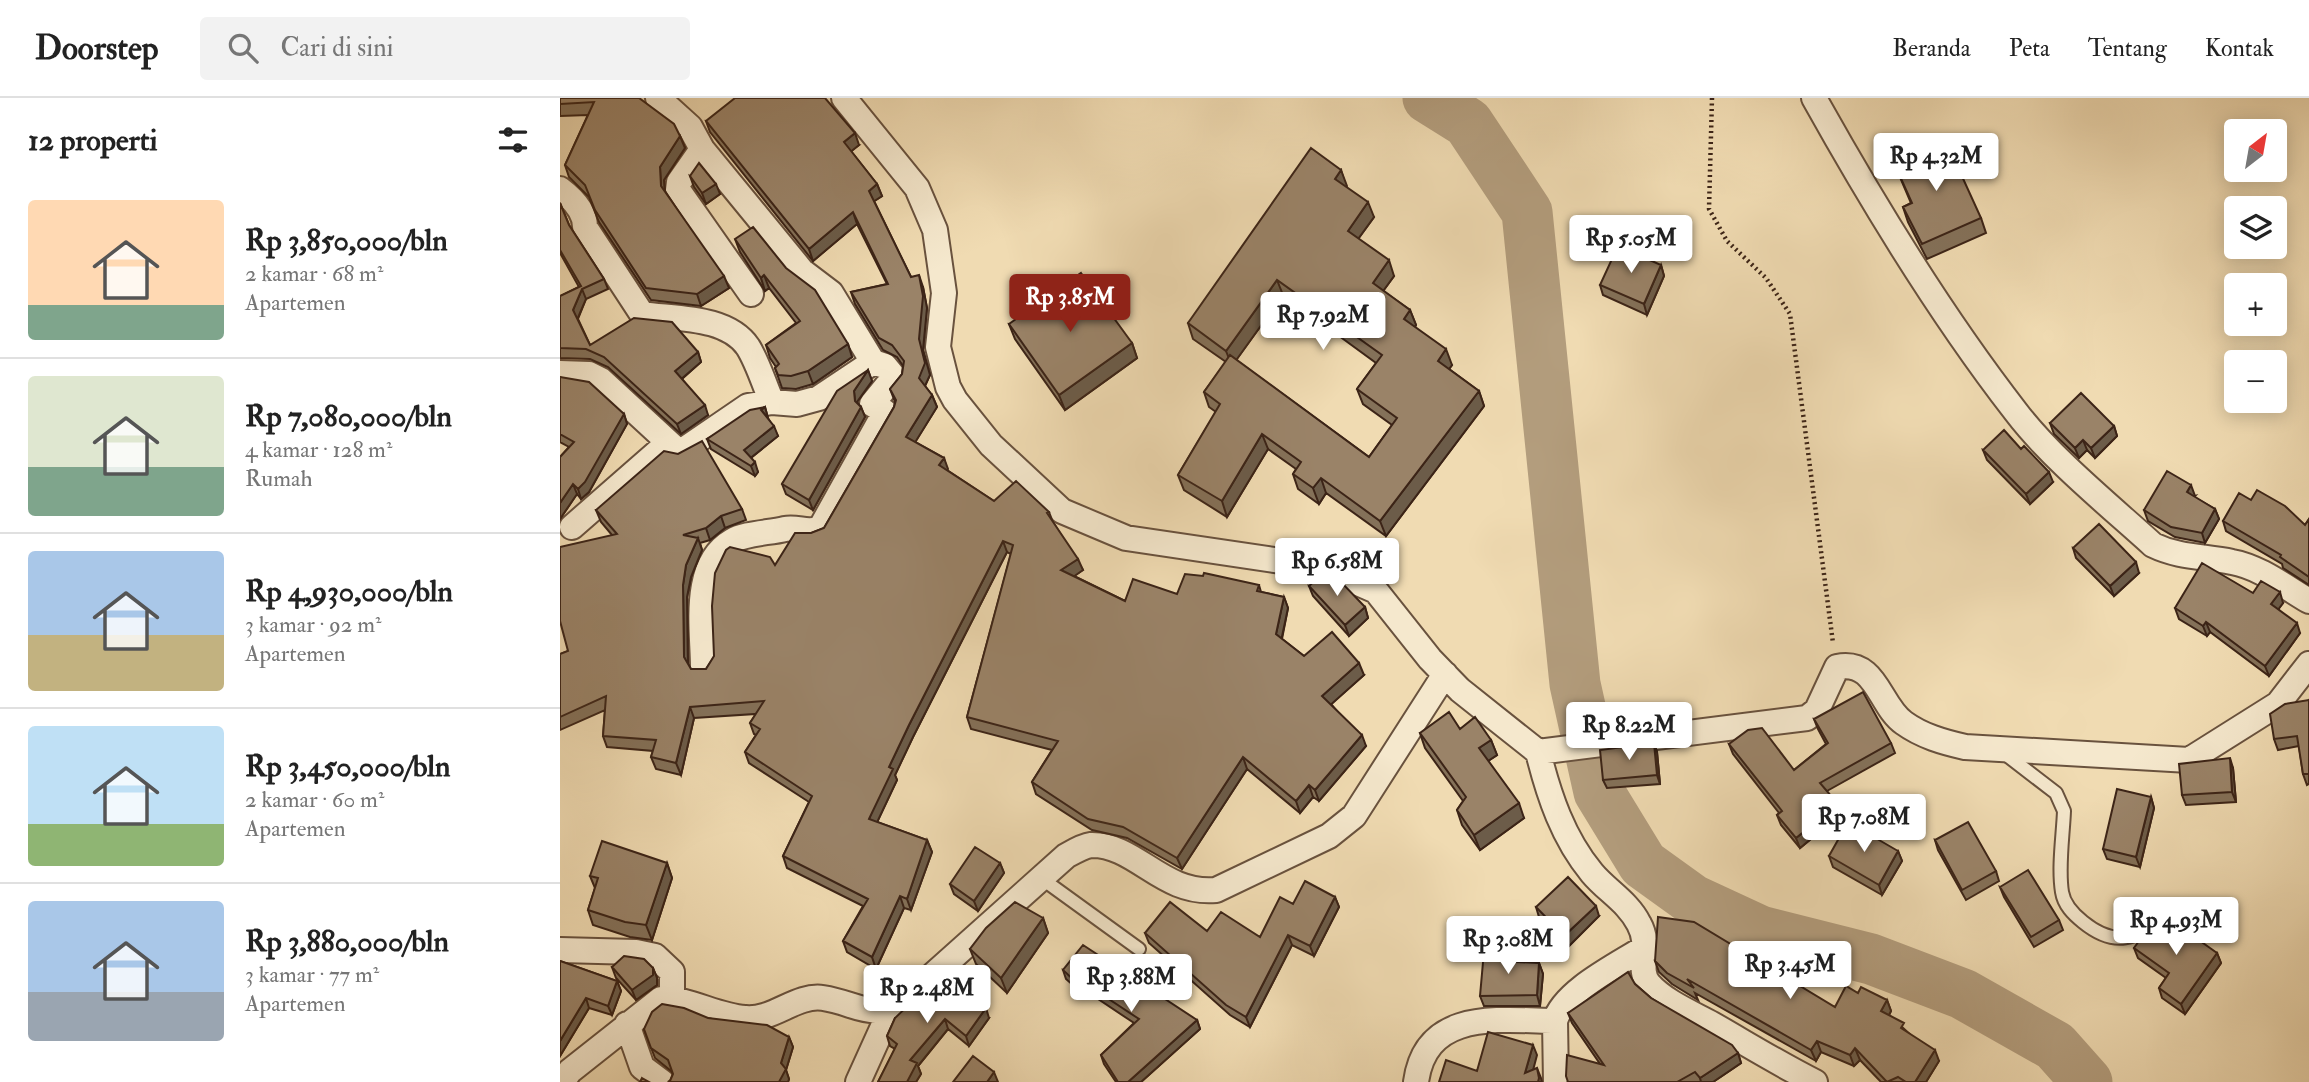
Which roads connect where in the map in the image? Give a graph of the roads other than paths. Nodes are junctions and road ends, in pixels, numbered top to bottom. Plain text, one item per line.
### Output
1 (658, 98) edge
2 (844, 98) edge
3 (1814, 98) edge
4 (702, 149) junction
5 (560, 189) edge
6 (751, 295) dead end
7 (873, 362) junction
8 (560, 373) edge
9 (772, 401) junction
10 (668, 443) junction
11 (572, 527) dead end
12 (2309, 601) edge
13 (2309, 664) edge
14 (703, 668) edge
15 (1445, 674) junction
16 (1999, 748) junction
17 (1547, 751) junction
18 (1041, 878) junction
19 (2174, 912) dead end
20 (1647, 946) junction
21 (1139, 949) dead end
22 (560, 950) edge
23 (671, 999) junction
24 (891, 1009) junction
25 (1555, 1021) junction
26 (626, 1024) junction
27 (562, 1082) edge
28 (662, 1082) edge
29 (858, 1082) edge
30 (1416, 1082) edge
31 (1556, 1082) edge
32 (1815, 1082) edge

1 - 4 street
2 - 15 street
3 - 12 street
4 - 6 street
4 - 7 street
5 - 9 street
7 - 9 street
7 - 14 street
8 - 10 street
9 - 10 street
10 - 11 street
13 - 16 street
15 - 17 street
15 - 18 street
16 - 17 street
16 - 19 lane
17 - 20 street
18 - 21 lane
18 - 24 street
20 - 25 street
20 - 32 street
22 - 23 street
23 - 24 street
23 - 26 street
24 - 29 street
25 - 30 street
25 - 31 street
26 - 27 street
26 - 28 street

